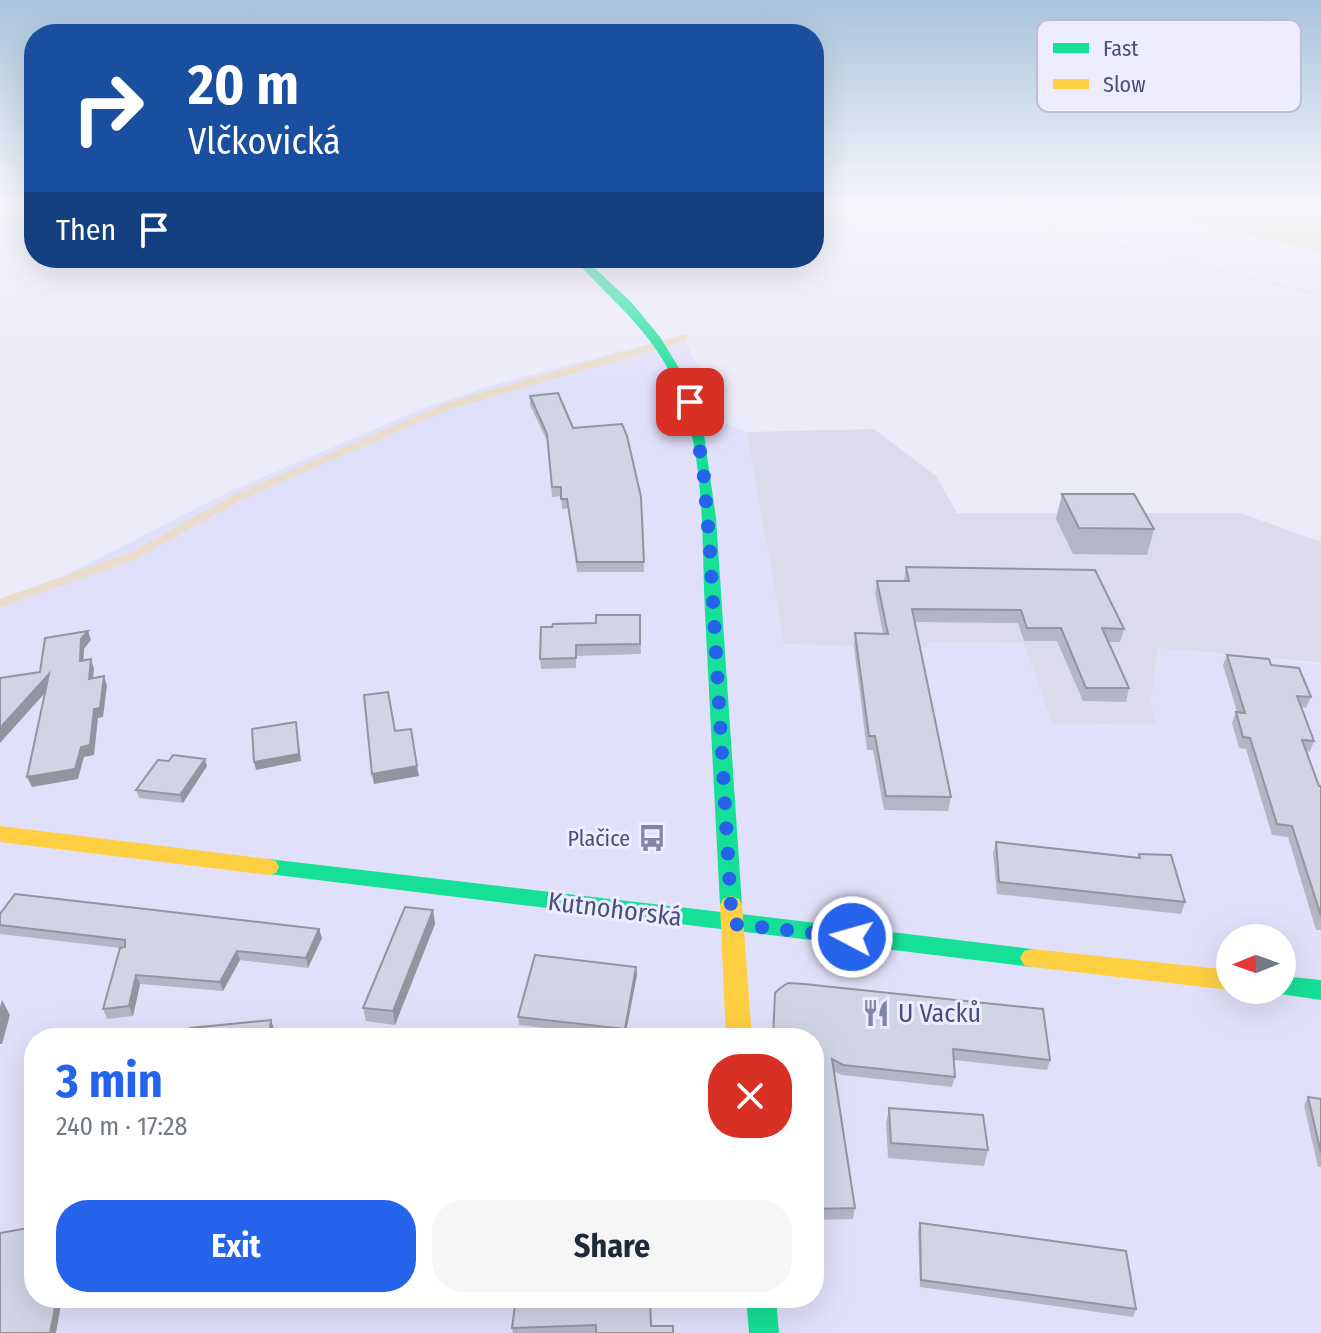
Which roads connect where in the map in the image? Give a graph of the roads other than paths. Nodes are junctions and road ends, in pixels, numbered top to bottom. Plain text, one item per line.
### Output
1 (589, 268) edge
2 (0, 834) edge
3 (732, 924) junction
4 (1216, 978) edge
5 (1296, 987) edge
6 (1321, 990) edge
7 (738, 1028) edge
8 (762, 1308) edge
9 (764, 1333) edge

1 - 3 street
2 - 3 street, Kutnohorská
3 - 4 street, Kutnohorská
3 - 7 street
5 - 6 street
8 - 9 street

